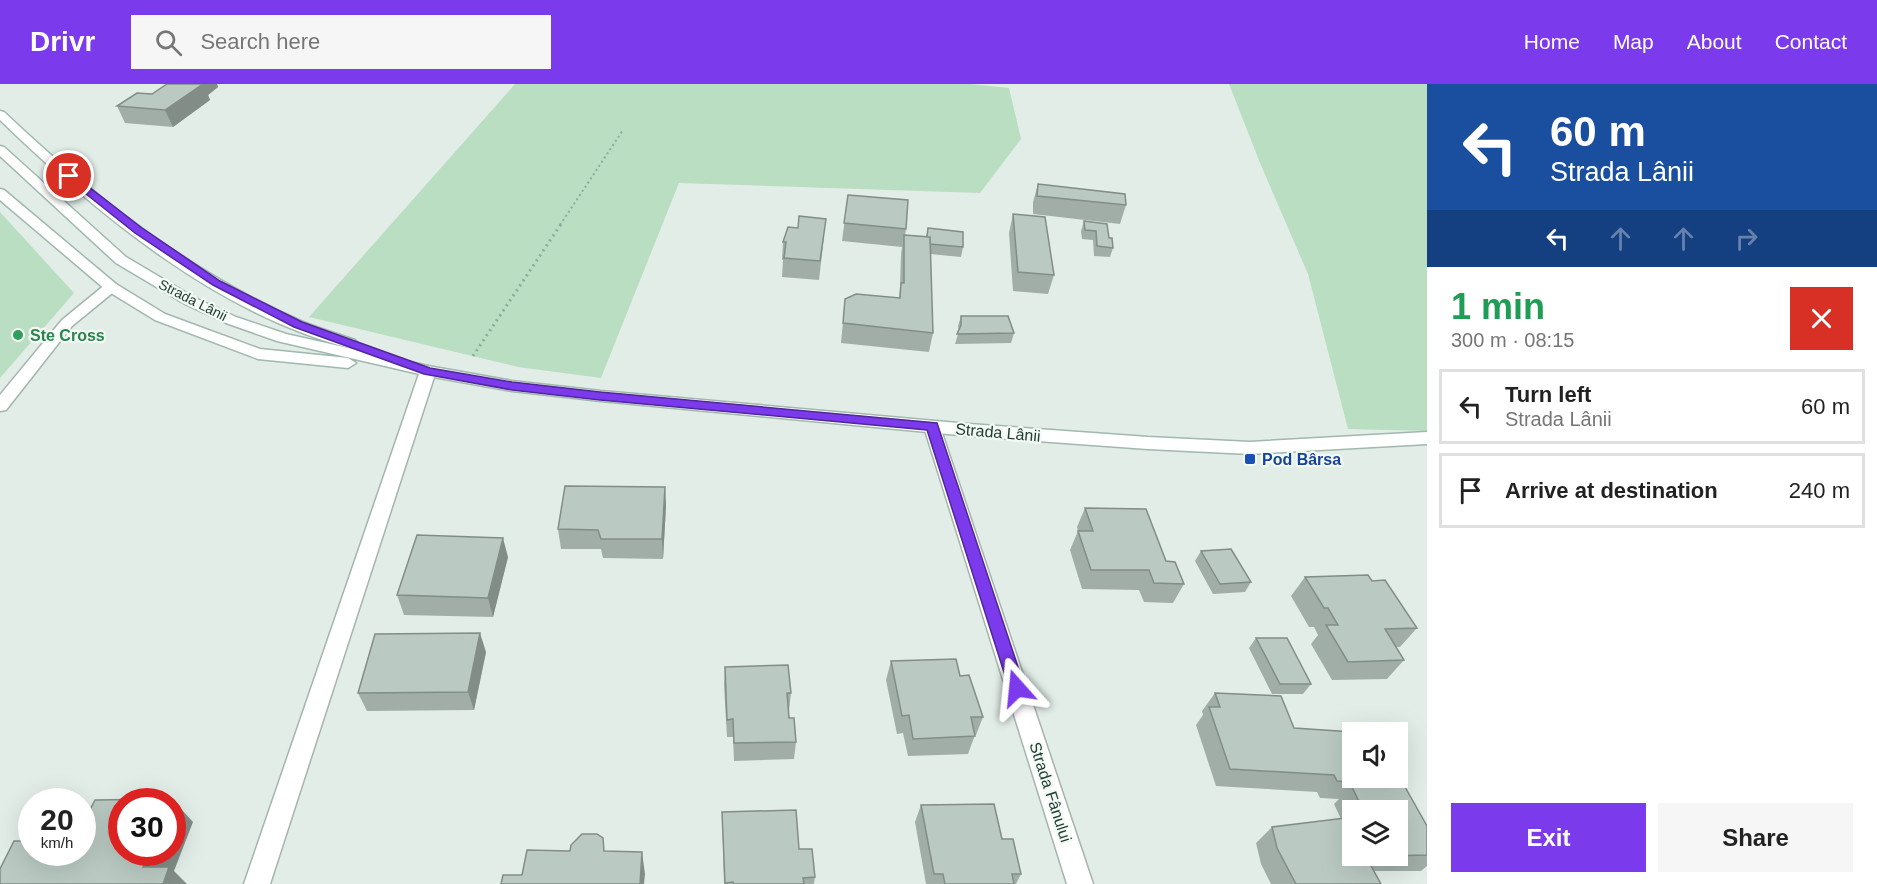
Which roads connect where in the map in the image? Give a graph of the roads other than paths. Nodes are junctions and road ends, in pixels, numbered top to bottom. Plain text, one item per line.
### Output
1 (0, 114) edge
2 (0, 150) edge
3 (0, 193) edge
4 (111, 287) junction
5 (428, 371) junction
6 (0, 406) edge
7 (932, 426) junction
8 (1427, 438) edge
9 (256, 884) edge
10 (1080, 884) edge

1 - 5 main road, Strada Lânii
2 - 5 main road, Strada Lânii
3 - 4 main road, Strada Lânii
4 - 5 main road, Strada Lânii
4 - 6 main road
5 - 7 main road, Strada Lânii
5 - 9 main road
7 - 8 main road, Strada Lânii
7 - 10 main road, Strada Fânului

